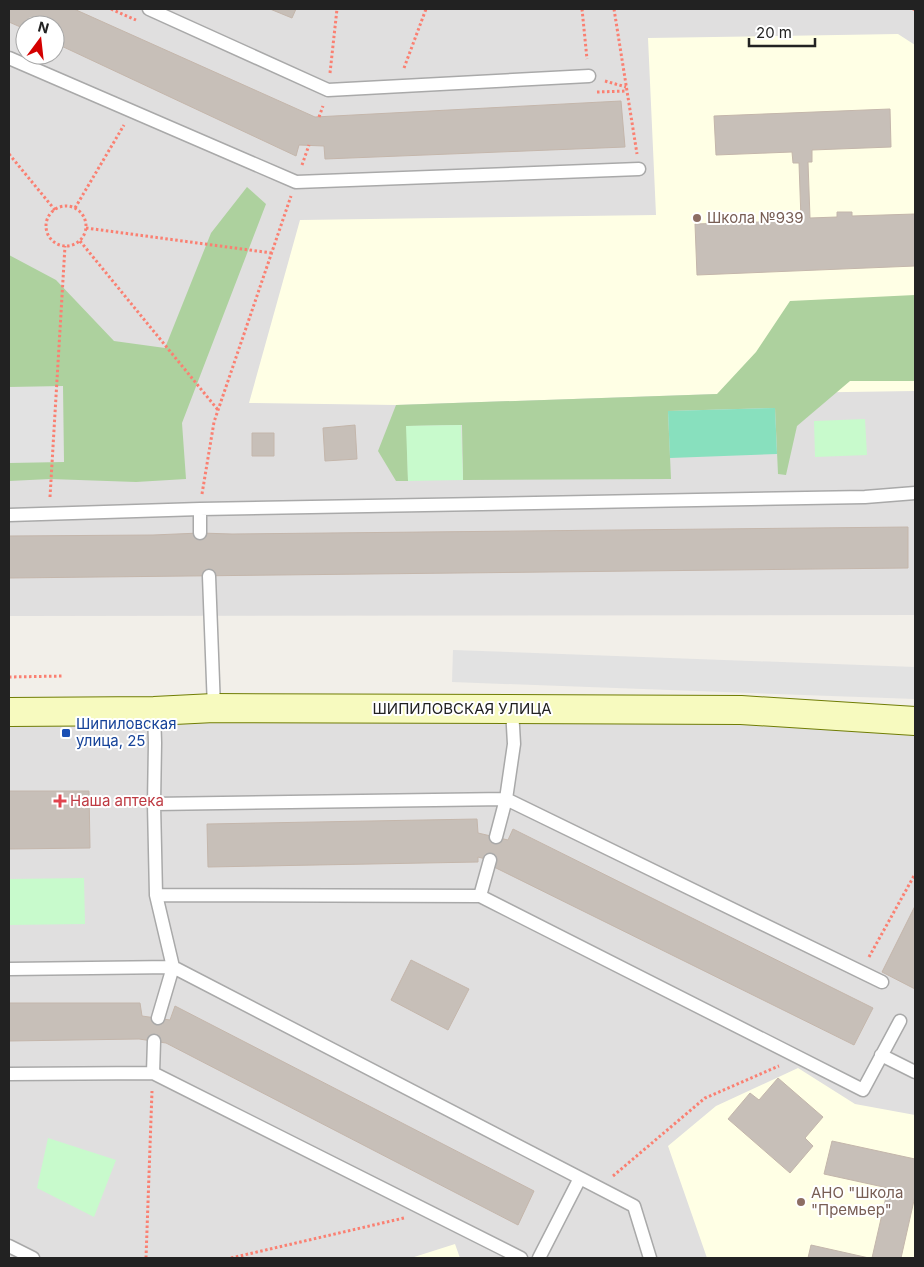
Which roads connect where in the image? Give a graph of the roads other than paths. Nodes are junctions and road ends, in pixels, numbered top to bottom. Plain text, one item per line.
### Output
1 (149, 9) edge
2 (9, 58) edge
3 (589, 76) road end
4 (639, 169) road end
5 (915, 493) edge
6 (200, 509) junction
7 (9, 515) edge
8 (200, 533) dead end
9 (209, 576) dead end
10 (214, 708) junction
11 (512, 709) junction
12 (154, 711) junction
13 (9, 712) edge
14 (915, 721) edge
15 (506, 799) junction
16 (154, 804) junction
17 (496, 837) dead end
18 (490, 860) dead end
19 (156, 895) junction
20 (480, 896) junction
21 (173, 967) junction
22 (9, 970) edge
23 (882, 982) dead end
24 (158, 1018) dead end
25 (900, 1021) dead end
26 (154, 1041) dead end
27 (881, 1055) junction
28 (915, 1072) edge
29 (153, 1073) junction
30 (9, 1074) edge
31 (580, 1178) junction
32 (9, 1246) edge
33 (34, 1258) edge
34 (521, 1258) edge
35 (539, 1258) edge
36 (650, 1258) edge

1 - 3 lane
2 - 4 lane
5 - 6 lane
6 - 7 lane
6 - 8 lane
9 - 10 lane
10 - 11 main road, ШИПИЛОВСКАЯ УЛИЦА
10 - 12 main road, ШИПИЛОВСКАЯ УЛИЦА
11 - 14 main road, ШИПИЛОВСКАЯ УЛИЦА
11 - 15 lane
12 - 13 main road, ШИПИЛОВСКАЯ УЛИЦА
12 - 16 lane
15 - 16 lane
15 - 17 lane
15 - 23 lane
16 - 19 lane
18 - 20 lane
19 - 20 lane
19 - 21 lane
20 - 27 lane
21 - 22 lane
21 - 24 lane
21 - 31 lane
25 - 27 lane
26 - 29 lane
27 - 28 lane
29 - 30 lane
29 - 34 lane
31 - 35 lane
31 - 36 lane
32 - 33 lane

